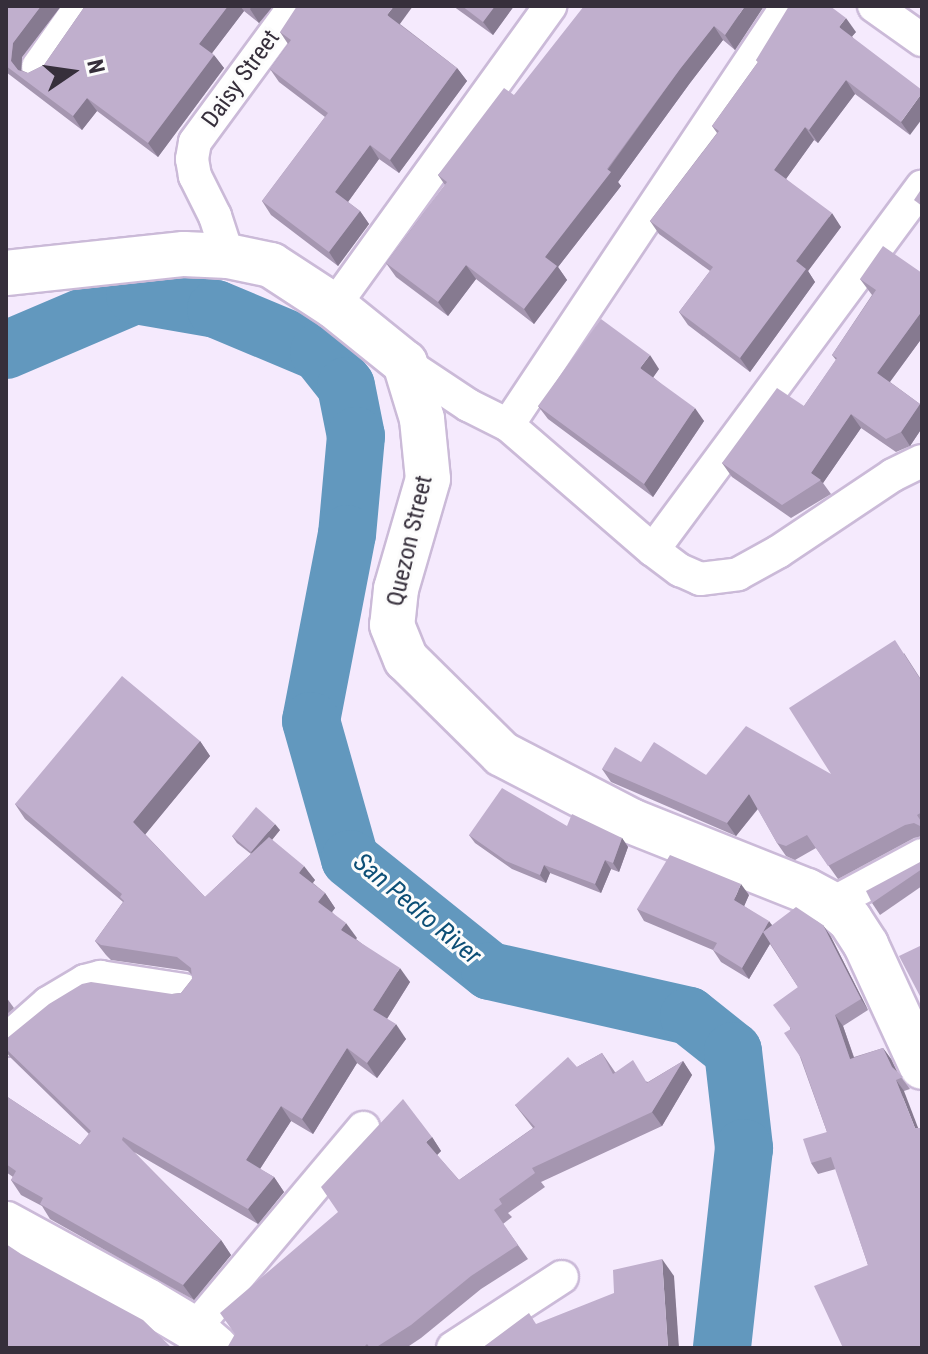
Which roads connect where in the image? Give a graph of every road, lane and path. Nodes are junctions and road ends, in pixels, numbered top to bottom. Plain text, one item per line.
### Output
1 (81, 6) edge
2 (295, 6) edge
3 (550, 6) edge
4 (787, 6) edge
5 (874, 6) edge
6 (922, 40) edge
7 (38, 67) edge
8 (922, 187) edge
9 (228, 256) junction
10 (6, 273) edge
11 (334, 306) junction
12 (405, 363) junction
13 (508, 425) junction
14 (922, 461) edge
15 (653, 550) junction
16 (922, 855) edge
17 (831, 904) junction
18 (184, 990) edge
19 (6, 1040) edge
20 (922, 1067) edge
21 (363, 1128) dead end
22 (6, 1224) edge
23 (562, 1277) dead end
24 (205, 1339) edge
25 (453, 1348) edge

1 - 7 street
2 - 9 street, Daisy Street
3 - 11 street
4 - 13 street
5 - 6 street
8 - 15 street
9 - 10 street
9 - 11 street
11 - 12 street
12 - 13 street
12 - 17 street, Quezon Street
13 - 15 street
14 - 15 street
16 - 17 street
17 - 20 street, Quezon Street
18 - 19 street
21 - 24 street
22 - 24 street
23 - 25 street

